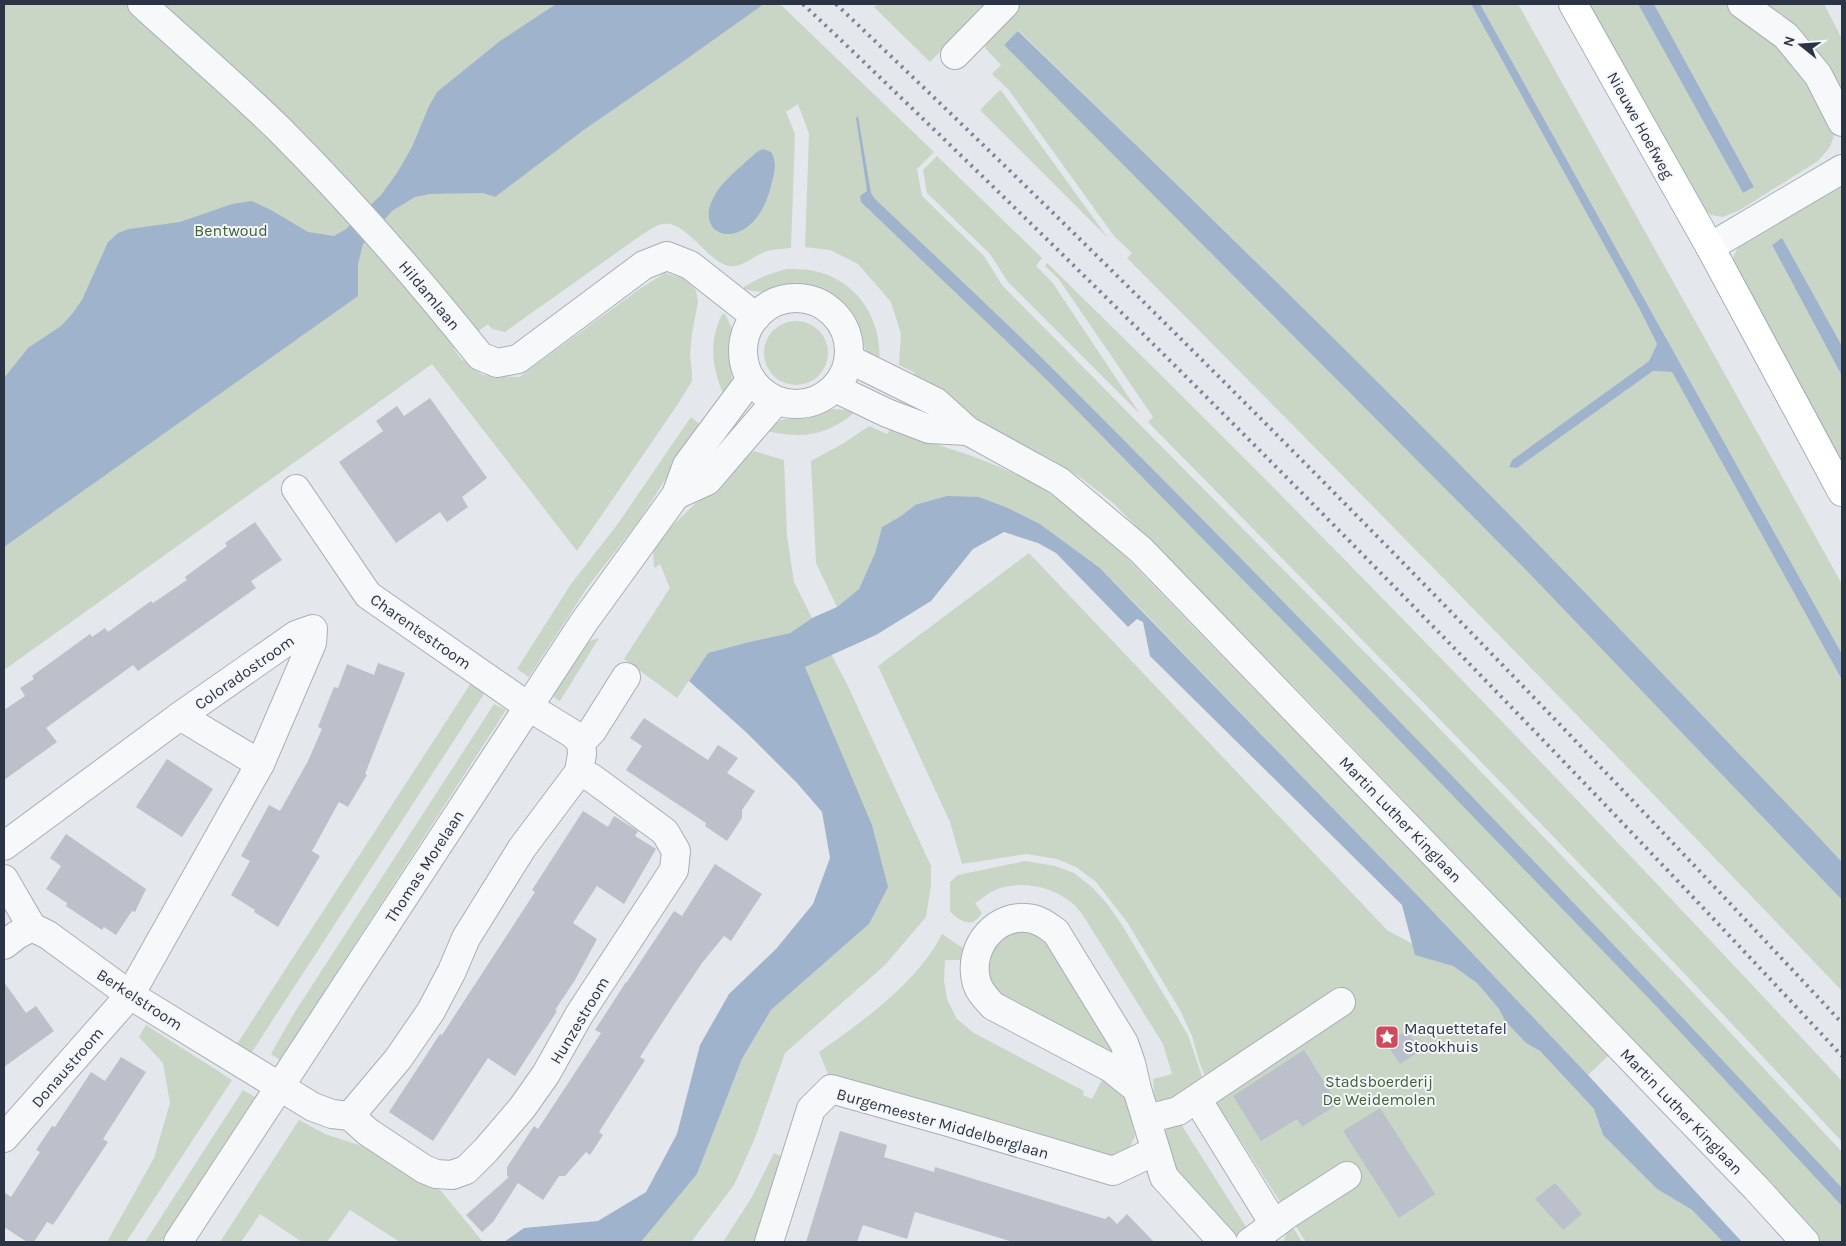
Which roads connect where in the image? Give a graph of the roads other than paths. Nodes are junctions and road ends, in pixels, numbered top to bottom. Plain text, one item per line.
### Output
1 (142, 4) edge
2 (1005, 4) edge
3 (1573, 4) edge
4 (1742, 4) edge
5 (955, 55) dead end
6 (1842, 122) edge
7 (1842, 169) edge
8 (1710, 247) junction
9 (756, 317) junction
10 (849, 359) junction
11 (751, 379) junction
12 (835, 388) junction
13 (776, 401) junction
14 (968, 431) junction
15 (296, 489) dead end
16 (1842, 492) edge
17 (676, 495) junction
18 (626, 677) dead end
19 (529, 707) junction
20 (180, 716) junction
21 (581, 742) junction
22 (260, 764) junction
23 (579, 772) junction
24 (4, 846) edge
25 (4, 879) edge
26 (32, 927) junction
27 (4, 946) edge
28 (130, 995) junction
29 (1341, 1002) dead end
30 (279, 1086) junction
31 (1137, 1089) junction
32 (1197, 1099) junction
33 (350, 1116) junction
34 (1146, 1119) junction
35 (4, 1138) edge
36 (1155, 1151) junction
37 (1347, 1176) dead end
38 (1274, 1224) junction
39 (178, 1242) edge
40 (770, 1242) edge
41 (1223, 1242) edge
42 (1250, 1242) edge
43 (1805, 1242) edge

1 - 9 street, Hildamlaan
2 - 5 street
3 - 8 main road, Nieuwe Hoefweg
4 - 6 street
7 - 8 street
8 - 16 main road, Nieuwe Hoefweg
9 - 10 street
9 - 11 street
10 - 12 street
10 - 14 street, Martin Luther Kinglaan
11 - 13 street
11 - 17 street, Thomas Morelaan
12 - 13 street
12 - 14 street, Martin Luther Kinglaan
13 - 17 street, Thomas Morelaan
14 - 43 street, Martin Luther Kinglaan
15 - 19 street, Charentestroom
17 - 19 street, Thomas Morelaan
18 - 21 street
19 - 21 street
19 - 30 street, Thomas Morelaan
20 - 22 street, Coloradostroom
20 - 22 street, Coloradostroom
20 - 24 street, Coloradostroom
21 - 23 street
22 - 28 street, Coloradostroom
23 - 33 street
23 - 33 street, Hunzestroom
25 - 26 street
26 - 27 street
26 - 28 street, Berkelstroom
28 - 30 street, Berkelstroom
28 - 35 street, Donaustroom
29 - 32 street
30 - 33 street
30 - 39 street, Thomas Morelaan
31 - 31 street
31 - 34 street
32 - 34 street
32 - 38 street
34 - 36 street
36 - 40 street, Burgemeester Middelberglaan
36 - 41 street
37 - 38 street
38 - 42 street

